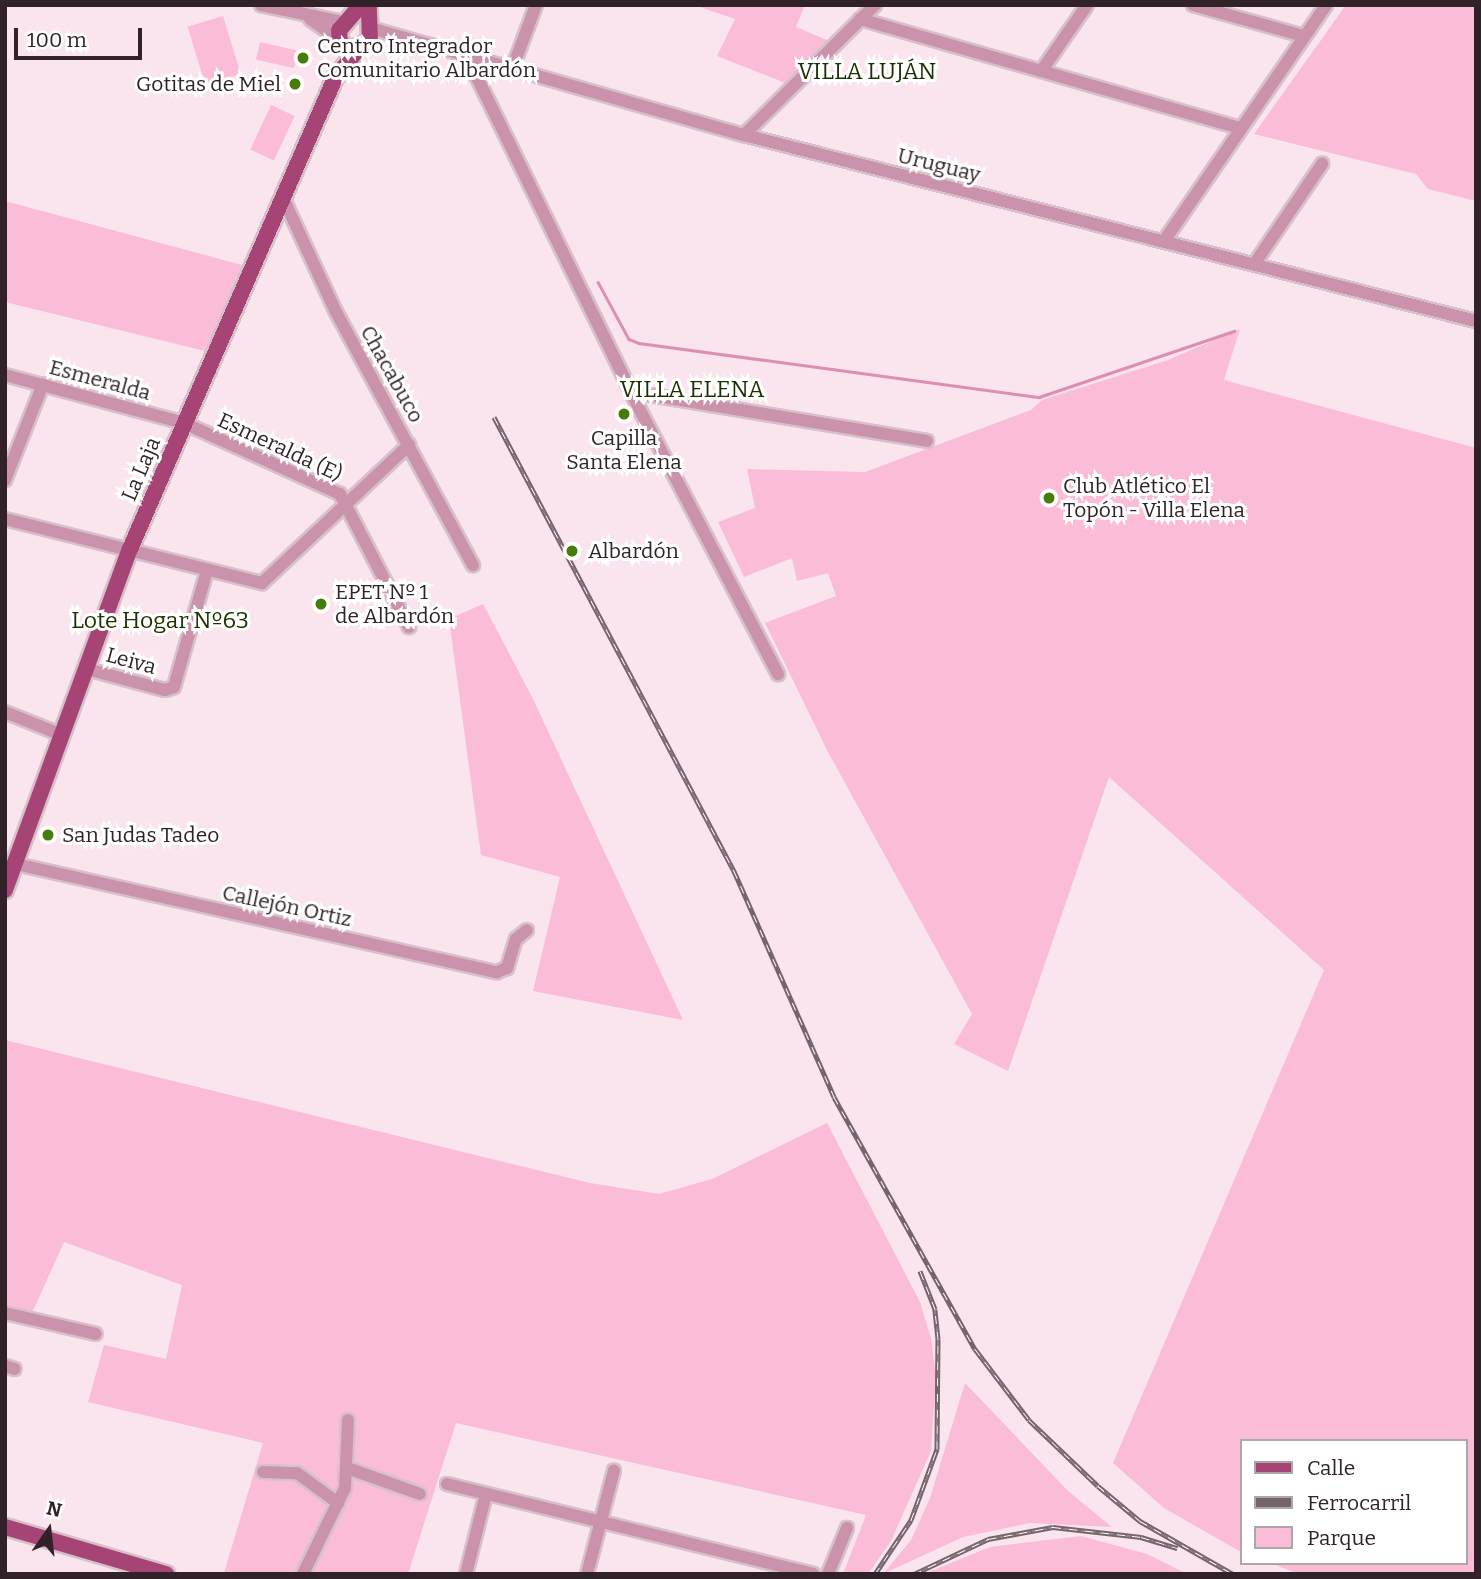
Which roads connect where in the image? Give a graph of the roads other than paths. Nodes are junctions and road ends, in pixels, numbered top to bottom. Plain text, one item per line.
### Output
1 (261, 5) edge
2 (361, 5) edge
3 (369, 5) edge
4 (536, 5) edge
5 (875, 5) edge
6 (1087, 5) edge
7 (1193, 5) edge
8 (1326, 5) edge
9 (301, 15) junction
10 (860, 19) junction
11 (345, 21) junction
12 (369, 27) junction
13 (1304, 36) junction
14 (396, 37) junction
15 (340, 41) junction
16 (362, 48) junction
17 (465, 53) junction
18 (513, 67) junction
19 (1042, 69) junction
20 (337, 74) junction
21 (1241, 128) junction
22 (744, 135) junction
23 (1322, 164) dead end
24 (284, 200) junction
25 (1164, 241) junction
26 (1255, 263) junction
27 (1476, 321) edge
28 (5, 374) edge
29 (43, 384) junction
30 (632, 393) junction
31 (184, 423) junction
32 (927, 441) dead end
33 (409, 444) junction
34 (5, 480) edge
35 (346, 505) junction
36 (5, 519) edge
37 (130, 549) junction
38 (473, 565) dead end
39 (207, 570) junction
40 (408, 627) dead end
41 (87, 669) junction
42 (778, 674) dead end
43 (5, 712) edge
44 (62, 735) junction
45 (16, 864) junction
46 (5, 891) edge
47 (527, 930) dead end
48 (5, 1313) edge
49 (96, 1335) dead end
50 (348, 1420) dead end
51 (350, 1469) junction
52 (614, 1470) dead end
53 (263, 1472) dead end
54 (447, 1484) dead end
55 (420, 1494) dead end
56 (486, 1494) junction
57 (338, 1503) junction
58 (601, 1522) junction
59 (5, 1527) edge
60 (847, 1528) dead end
61 (166, 1574) edge
62 (303, 1574) edge
63 (466, 1574) edge
64 (587, 1574) edge
65 (813, 1574) edge
66 (828, 1574) edge

1 - 9 street
2 - 11 main road
3 - 12 main road
4 - 18 street
5 - 10 street
6 - 19 street
7 - 13 street
8 - 13 street
9 - 11 street
9 - 15 street
10 - 19 street
10 - 22 street
11 - 12 main road
11 - 15 main road, La Laja
12 - 14 street, Uruguay
12 - 16 main road
13 - 21 street
14 - 16 street, Uruguay
14 - 17 street, Uruguay
15 - 16 main road
15 - 20 main road, La Laja
16 - 20 main road, La Laja
17 - 18 street, Uruguay
17 - 30 street
18 - 22 street, Uruguay
19 - 21 street
20 - 24 main road, La Laja
21 - 25 street
22 - 25 street, Uruguay
23 - 26 street
24 - 31 main road, La Laja
24 - 33 street, Chacabuco
25 - 26 street, Uruguay
26 - 27 street, Uruguay
28 - 29 street, Esmeralda
29 - 31 street, Esmeralda
29 - 34 street
30 - 32 street
30 - 42 street
31 - 35 street, Esmeralda (E)
31 - 37 main road, La Laja
33 - 35 street
33 - 38 street, Chacabuco
35 - 39 street
35 - 40 street, Esmeralda (E)
36 - 37 street
37 - 39 street
37 - 41 main road, La Laja
39 - 41 street, Leiva
41 - 44 main road, La Laja
43 - 44 street
44 - 45 main road, La Laja
45 - 46 main road, La Laja
45 - 47 street, Callejón Ortiz
48 - 49 street
50 - 51 street
51 - 55 street
51 - 57 street
52 - 58 street
53 - 57 street
54 - 56 street
56 - 58 street
56 - 63 street
57 - 62 street
58 - 64 street
58 - 65 street
59 - 61 main road
60 - 66 street

